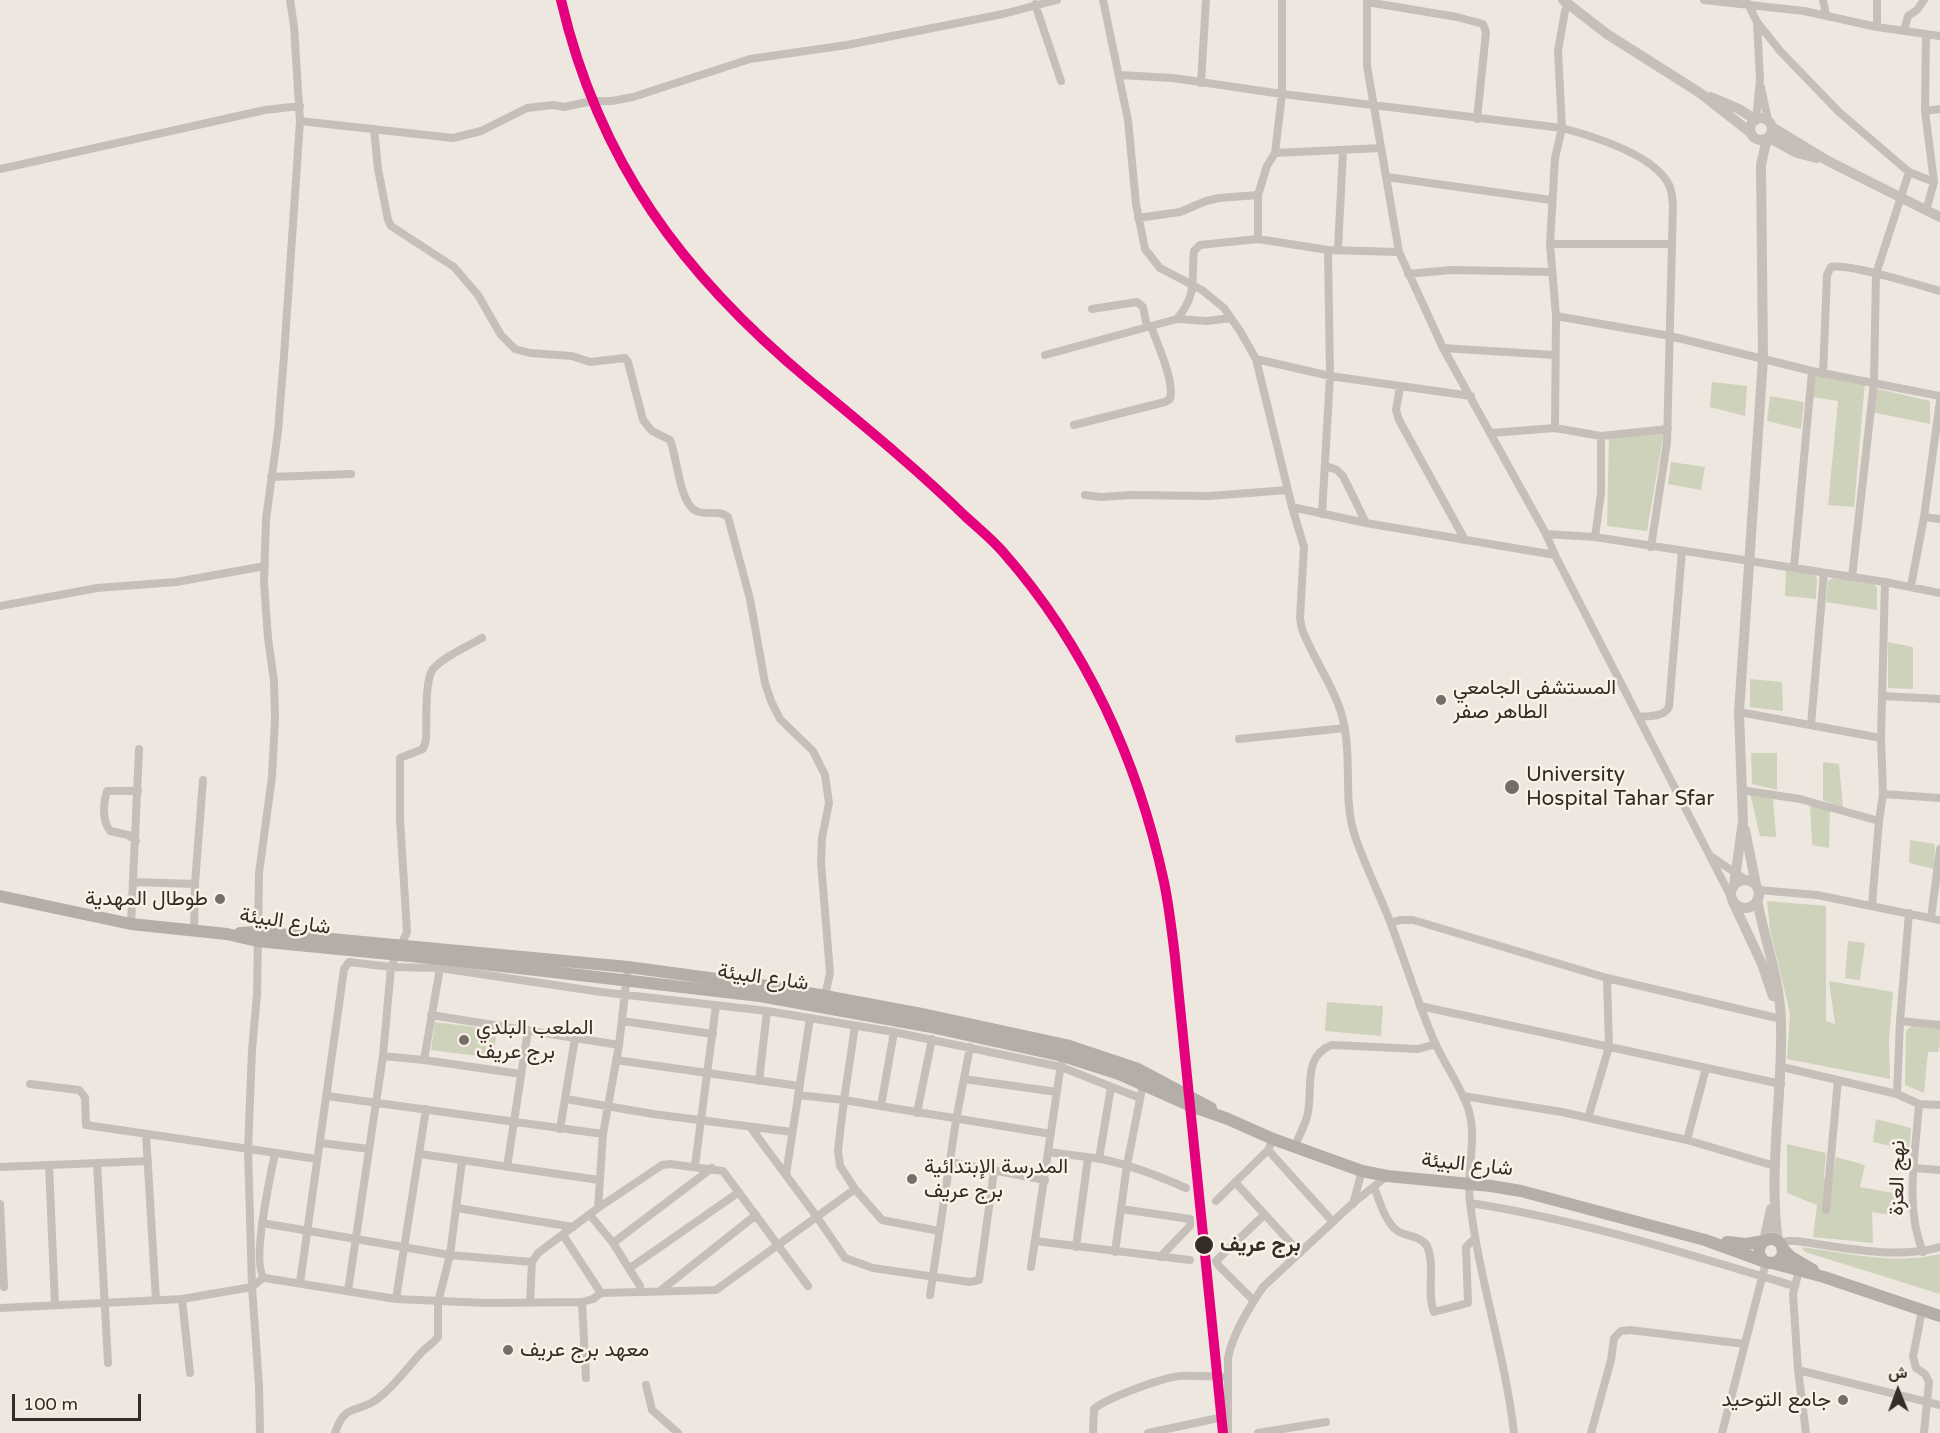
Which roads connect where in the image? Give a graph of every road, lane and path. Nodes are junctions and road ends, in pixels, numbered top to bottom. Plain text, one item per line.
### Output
1 (290, 0) edge
2 (1057, 0) edge
3 (1103, 0) edge
4 (1206, 0) edge
5 (1282, 0) edge
6 (1704, 0) edge
7 (1823, 0) edge
8 (1877, 0) edge
9 (1924, 0) edge
10 (1367, 1) edge
11 (1566, 2) edge
12 (1747, 3) edge
13 (1035, 4) junction
14 (1827, 15) junction
15 (1758, 22) junction
16 (1877, 27) junction
17 (1904, 30) junction
18 (1926, 34) junction
19 (1940, 36) edge
20 (1119, 75) junction
21 (1760, 80) junction
22 (1061, 81) dead end
23 (1201, 82) junction
24 (1700, 93) junction
25 (1282, 94) junction
26 (300, 106) junction
27 (1373, 106) junction
28 (1940, 109) edge
29 (1925, 111) junction
30 (1477, 119) junction
31 (1756, 120) junction
32 (300, 121) junction
33 (1562, 128) junction
34 (374, 129) junction
35 (1769, 131) junction
36 (1753, 135) junction
37 (1381, 148) junction
38 (1342, 151) junction
39 (1275, 153) junction
40 (1761, 165) junction
41 (0, 169) edge
42 (1909, 172) junction
43 (1387, 177) junction
44 (1934, 182) junction
45 (1258, 195) junction
46 (1900, 198) junction
47 (1551, 200) junction
48 (1926, 211) junction
49 (1940, 217) edge
50 (1138, 218) junction
51 (1258, 239) junction
52 (1550, 244) junction
53 (1672, 244) junction
54 (1338, 249) junction
55 (1328, 250) junction
56 (1399, 252) junction
57 (1552, 272) junction
58 (1408, 274) junction
59 (1876, 274) junction
60 (1194, 285) junction
61 (1940, 291) edge
62 (1092, 309) dead end
63 (1556, 316) junction
64 (1231, 318) junction
65 (1177, 319) junction
66 (1149, 327) junction
67 (1670, 336) junction
68 (1443, 348) junction
69 (1045, 355) dead end
70 (1554, 355) junction
71 (1256, 359) junction
72 (1763, 359) junction
73 (1812, 371) junction
74 (1823, 374) junction
75 (1330, 376) junction
76 (1874, 382) junction
77 (1400, 387) junction
78 (1471, 396) junction
79 (1940, 396) edge
80 (1940, 401) edge
81 (1074, 425) dead end
82 (1555, 428) junction
83 (1668, 429) junction
84 (1491, 433) junction
85 (1601, 436) junction
86 (1930, 461) junction
87 (1940, 463) edge
88 (1326, 466) junction
89 (351, 474) dead end
90 (272, 477) junction
91 (1287, 490) junction
92 (1085, 495) dead end
93 (1292, 507) junction
94 (1322, 514) junction
95 (1924, 517) junction
96 (1940, 519) edge
97 (1366, 524) junction
98 (1546, 534) junction
99 (1595, 537) junction
100 (1464, 540) junction
101 (1651, 547) junction
102 (1682, 551) junction
103 (1555, 555) junction
104 (1748, 562) junction
105 (265, 566) junction
106 (1794, 567) junction
107 (1824, 573) junction
108 (1852, 577) junction
109 (1886, 582) junction
110 (1911, 586) junction
111 (1940, 593) edge
112 (0, 606) edge
113 (482, 638) dead end
114 (1882, 696) junction
115 (1940, 699) edge
116 (1739, 712) junction
117 (1639, 717) junction
118 (1811, 725) junction
119 (1345, 728) junction
120 (1881, 738) junction
121 (1239, 739) dead end
122 (139, 749) dead end
123 (203, 780) dead end
124 (1741, 790) junction
125 (138, 791) junction
126 (1883, 794) junction
127 (1940, 798) edge
128 (1743, 821) junction
129 (1879, 821) junction
130 (136, 841) junction
131 (1940, 849) edge
132 (1709, 855) junction
133 (133, 882) junction
134 (195, 884) junction
135 (1748, 886) junction
136 (0, 896) edge
137 (1732, 900) junction
138 (1872, 905) junction
139 (1909, 913) junction
140 (1936, 919) edge
141 (1391, 923) junction
142 (131, 924) junction
143 (194, 930) junction
144 (257, 936) junction
145 (399, 950) junction
146 (391, 967) junction
147 (440, 968) junction
148 (627, 973) junction
149 (1607, 978) junction
150 (625, 994) junction
151 (825, 996) junction
152 (716, 1005) junction
153 (1420, 1006) junction
154 (767, 1011) junction
155 (431, 1015) junction
156 (810, 1018) junction
157 (1781, 1019) junction
158 (622, 1021) junction
159 (1900, 1021) junction
160 (1940, 1025) edge
161 (855, 1026) junction
162 (528, 1030) junction
163 (894, 1032) junction
164 (713, 1034) junction
165 (575, 1038) junction
166 (932, 1039) junction
167 (1436, 1044) junction
168 (619, 1045) junction
169 (970, 1047) junction
170 (1609, 1047) junction
171 (383, 1056) junction
172 (1063, 1056) junction
173 (424, 1060) junction
174 (616, 1060) junction
175 (1782, 1067) junction
176 (1706, 1068) junction
177 (521, 1074) junction
178 (707, 1074) junction
179 (964, 1079) junction
180 (1838, 1080) junction
181 (759, 1081) junction
182 (30, 1084) dead end
183 (1143, 1084) junction
184 (1781, 1084) junction
185 (1111, 1087) junction
186 (798, 1091) junction
187 (1057, 1092) junction
188 (1897, 1094) junction
189 (327, 1096) junction
190 (1463, 1096) junction
191 (1140, 1098) junction
192 (566, 1099) junction
193 (844, 1100) junction
194 (376, 1103) junction
195 (1919, 1104) junction
196 (1940, 1105) edge
197 (609, 1106) junction
198 (881, 1106) junction
199 (426, 1109) junction
200 (917, 1113) junction
201 (1588, 1118) junction
202 (1228, 1119) junction
203 (701, 1120) junction
204 (956, 1120) junction
205 (514, 1123) junction
206 (751, 1128) junction
207 (560, 1129) junction
208 (792, 1132) junction
209 (146, 1134) junction
210 (603, 1134) junction
211 (1051, 1134) junction
212 (1688, 1140) junction
213 (321, 1143) junction
214 (1270, 1145) junction
215 (1294, 1148) junction
216 (248, 1149) junction
217 (369, 1149) junction
218 (1049, 1152) junction
219 (275, 1153) junction
220 (420, 1154) junction
221 (1088, 1158) junction
222 (318, 1159) junction
223 (1099, 1159) junction
224 (148, 1161) junction
225 (462, 1161) junction
226 (950, 1162) junction
227 (97, 1163) junction
228 (49, 1165) junction
229 (1126, 1165) junction
230 (694, 1166) junction
231 (1775, 1166) junction
232 (0, 1167) edge
233 (507, 1167) junction
234 (712, 1168) junction
235 (1914, 1168) junction
236 (1940, 1170) edge
237 (994, 1171) junction
238 (1362, 1171) junction
239 (786, 1175) junction
240 (1387, 1176) junction
241 (599, 1180) junction
242 (1044, 1180) junction
243 (1235, 1182) junction
244 (1468, 1183) junction
245 (1374, 1186) junction
246 (1186, 1188) dead end
247 (1774, 1188) junction
248 (855, 1189) junction
249 (739, 1192) junction
250 (1216, 1201) dead end
251 (1470, 1203) junction
252 (0, 1204) edge
253 (1352, 1204) junction
254 (457, 1208) junction
255 (597, 1208) junction
256 (1121, 1209) junction
257 (1826, 1210) dead end
258 (590, 1215) junction
259 (756, 1215) junction
260 (1264, 1215) junction
261 (817, 1217) junction
262 (1333, 1222) junction
263 (262, 1223) junction
264 (573, 1227) junction
265 (307, 1231) junction
266 (939, 1231) junction
267 (563, 1235) junction
268 (1475, 1238) junction
269 (357, 1240) junction
270 (1705, 1240) junction
271 (1035, 1241) junction
272 (1764, 1241) junction
273 (613, 1243) junction
274 (778, 1245) junction
275 (1781, 1246) junction
276 (1076, 1247) junction
277 (1940, 1247) edge
278 (405, 1248) junction
279 (1115, 1252) junction
280 (1923, 1252) junction
281 (1300, 1253) junction
282 (450, 1255) junction
283 (1160, 1257) junction
284 (1190, 1260) dead end
285 (532, 1262) junction
286 (1767, 1262) junction
287 (1031, 1267) dead end
288 (630, 1268) junction
289 (1799, 1270) junction
290 (932, 1276) junction
291 (1762, 1277) junction
292 (1824, 1277) junction
293 (263, 1278) junction
294 (300, 1283) junction
295 (808, 1286) dead end
296 (1794, 1286) junction
297 (4, 1287) dead end
298 (252, 1287) junction
299 (348, 1290) junction
300 (640, 1292) junction
301 (660, 1292) junction
302 (602, 1293) junction
303 (930, 1295) dead end
304 (182, 1299) junction
305 (396, 1299) junction
306 (156, 1300) junction
307 (1254, 1301) junction
308 (104, 1302) junction
309 (438, 1302) junction
310 (530, 1302) junction
311 (582, 1302) junction
312 (55, 1305) junction
313 (0, 1308) edge
314 (1922, 1310) junction
315 (1940, 1316) edge
316 (1745, 1344) junction
317 (108, 1363) dead end
318 (1798, 1370) junction
319 (190, 1373) dead end
320 (1228, 1377) junction
321 (586, 1378) dead end
322 (646, 1385) dead end
323 (1928, 1402) junction
324 (1940, 1405) edge
325 (1228, 1416) junction
326 (1326, 1422) dead end
327 (1165, 1431) edge
328 (260, 1433) edge
329 (335, 1433) edge
330 (678, 1433) edge
331 (1093, 1433) edge
332 (1148, 1433) edge
333 (1228, 1433) edge
334 (1258, 1433) edge
335 (1514, 1433) edge
336 (1592, 1433) edge
337 (1722, 1433) edge
338 (1806, 1433) edge
339 (1924, 1433) edge

1 - 26 street
2 - 13 street
3 - 20 street
4 - 23 street
5 - 25 street
6 - 12 street
7 - 14 street
8 - 16 street
9 - 17 street
10 - 27 street
10 - 30 street
11 - 24 street
11 - 33 street
12 - 14 street
12 - 15 street
13 - 22 street
13 - 34 street
14 - 16 street
15 - 21 street
15 - 42 street
16 - 17 street
17 - 18 street
18 - 19 street
18 - 29 street
20 - 23 street
20 - 50 street
21 - 31 street
21 - 35 street
23 - 25 street
24 - 31 street
24 - 36 street
25 - 27 street
25 - 39 street
26 - 32 street
26 - 41 street
27 - 30 street
27 - 37 street
28 - 29 street
29 - 44 street
30 - 33 street
31 - 35 street
31 - 36 street
32 - 34 street
32 - 90 street
33 - 47 street
33 - 53 street
34 - 151 street
35 - 36 street
35 - 40 street
35 - 46 street
36 - 40 street
37 - 38 street
37 - 43 street
38 - 39 street
38 - 54 street
39 - 45 street
40 - 72 street
42 - 44 street
42 - 46 street
43 - 47 street
43 - 56 street
44 - 48 street
45 - 50 street
45 - 51 street
46 - 48 street
46 - 59 street
47 - 52 street
48 - 49 street
50 - 60 street
51 - 55 street
51 - 60 street
52 - 53 street
52 - 57 street
53 - 67 street
54 - 55 street
54 - 56 street
55 - 75 street
56 - 58 street
57 - 58 street
57 - 63 street
58 - 68 street
59 - 61 street
59 - 74 street
59 - 76 street
60 - 64 street
60 - 65 street
62 - 66 street
63 - 67 street
63 - 70 street
64 - 65 street
64 - 71 street
65 - 66 street
66 - 69 street
66 - 81 street
67 - 72 street
67 - 83 street
68 - 70 street
68 - 78 street
70 - 82 street
71 - 75 street
71 - 91 street
72 - 73 street
72 - 104 street
73 - 74 street
73 - 106 street
74 - 76 street
75 - 77 street
75 - 88 street
76 - 79 street
76 - 108 street
77 - 78 street
77 - 100 street
78 - 84 street
80 - 86 street
82 - 84 street
82 - 85 street
83 - 85 street
83 - 101 street
84 - 98 street
85 - 99 street
86 - 87 street
86 - 95 street
88 - 94 street
88 - 97 street
89 - 90 street
90 - 105 street
91 - 92 street
91 - 93 street
93 - 94 street
93 - 119 street
94 - 97 street
95 - 96 street
95 - 110 street
97 - 100 street
98 - 99 street
98 - 103 street
99 - 101 street
100 - 103 street
101 - 102 street
102 - 104 street
102 - 117 street
103 - 117 street
104 - 106 street
104 - 116 street
105 - 112 street
105 - 144 street
106 - 107 street
107 - 108 street
107 - 118 street
108 - 109 street
109 - 110 street
109 - 114 street
110 - 111 street
113 - 145 street
114 - 115 street
114 - 120 street
116 - 118 street
116 - 124 street
117 - 132 street
118 - 120 street
119 - 121 street
119 - 141 street
120 - 126 street
122 - 125 street
123 - 134 street
124 - 128 street
124 - 129 street
125 - 130 street
125 - 130 street
126 - 127 street
126 - 129 street
128 - 135 street
128 - 135 street
129 - 138 street
130 - 133 street
131 - 140 street
132 - 135 street
132 - 137 street
133 - 134 street
133 - 142 street
134 - 143 street
135 - 137 street
135 - 137 street
135 - 138 street
135 - 157 street
136 - 142 main road, شارع البيئة
137 - 157 street
138 - 139 street
139 - 140 street
139 - 159 street
141 - 149 street
141 - 153 street
142 - 143 main road, شارع البيئة
143 - 144 main road, شارع البيئة
144 - 145 main road, شارع البيئة
144 - 216 street
145 - 146 street
145 - 148 main road, شارع البيئة
146 - 147 street
146 - 171 street
146 - 189 street
147 - 150 street
147 - 155 street
148 - 150 street
148 - 151 main road, شارع البيئة
148 - 172 main road, شارع البيئة
149 - 157 street
149 - 170 street
150 - 152 street
150 - 158 street
151 - 172 main road, شارع البيئة
152 - 154 street
152 - 164 street
153 - 167 street
153 - 170 street
154 - 156 street
154 - 181 street
155 - 162 street
155 - 173 street
156 - 161 street
156 - 186 street
157 - 175 street
158 - 164 street
158 - 168 street
159 - 160 street
159 - 188 street
161 - 163 street
161 - 193 street
162 - 165 street
162 - 177 street
163 - 166 street
163 - 198 street
164 - 178 street
165 - 168 street
165 - 192 street
166 - 169 street
166 - 200 street
167 - 190 street
167 - 215 street
168 - 174 street
169 - 172 street
169 - 179 street
170 - 176 street
170 - 201 street
171 - 173 street
171 - 194 street
172 - 183 main road, شارع البيئة
172 - 185 street
172 - 187 street
172 - 202 main road, شارع البيئة
173 - 177 street
174 - 178 street
174 - 197 street
175 - 180 street
175 - 184 street
176 - 184 street
176 - 212 street
177 - 205 street
178 - 181 street
178 - 203 street
179 - 187 street
179 - 204 street
180 - 188 street
180 - 257 street
181 - 186 street
182 - 209 street
183 - 191 street
183 - 202 main road, شارع البيئة
184 - 231 street
185 - 191 street
185 - 223 street
186 - 193 street
186 - 208 street
187 - 211 street
188 - 195 street
189 - 194 street
189 - 213 street
190 - 201 street
190 - 244 street
191 - 229 street
192 - 197 street
192 - 207 street
193 - 198 street
193 - 248 street
194 - 199 street
194 - 217 street
195 - 196 street
195 - 235 street, نهج العزة
197 - 203 street
197 - 210 street
198 - 200 street
199 - 205 street
199 - 220 street
200 - 204 street
201 - 212 street
202 - 214 main road, شارع البيئة
203 - 206 street
203 - 230 street
204 - 211 street
204 - 226 street
205 - 207 street
205 - 233 street
206 - 208 street
206 - 239 street
207 - 210 street
208 - 239 street
209 - 216 street
209 - 224 street
210 - 241 street
211 - 218 street
212 - 231 street
213 - 217 street
213 - 222 street
214 - 215 main road, شارع البيئة
214 - 243 street
214 - 262 street
215 - 238 main road, شارع البيئة
216 - 219 street
216 - 298 street
217 - 269 street
218 - 221 street
218 - 242 street
219 - 222 street
219 - 263 street
220 - 225 street
220 - 278 street
221 - 223 street
221 - 276 street
222 - 265 street
223 - 229 street
224 - 227 street
224 - 306 street
225 - 233 street
225 - 254 street
226 - 237 street
226 - 266 street
227 - 228 street
227 - 308 street
228 - 232 street
228 - 312 street
229 - 246 street
229 - 256 street
230 - 234 street
230 - 255 street
231 - 247 street
233 - 241 street
234 - 249 street
234 - 273 street
235 - 236 street
235 - 280 street, نهج العزة
237 - 242 street
237 - 290 street
238 - 240 main road, شارع البيئة
238 - 253 street
239 - 261 street
240 - 244 main road, شارع البيئة
240 - 245 street
241 - 255 street
242 - 271 street
243 - 250 street
243 - 260 street
244 - 251 street
244 - 270 main road, شارع البيئة
245 - 253 street
245 - 268 street
247 - 272 street
247 - 275 street
248 - 261 street
248 - 266 street
249 - 259 street
249 - 288 street
251 - 268 street
251 - 291 street
252 - 297 street
253 - 262 street
254 - 264 street
254 - 282 street
255 - 258 street
256 - 279 street
256 - 283 street
258 - 264 street
258 - 273 street
259 - 274 street
259 - 301 street
260 - 281 street
260 - 307 street
261 - 274 street
261 - 290 street
262 - 281 street
263 - 265 street
263 - 293 street
264 - 267 street
265 - 269 street
265 - 294 street
266 - 290 street
267 - 285 street
267 - 302 street
268 - 335 street
269 - 278 street
269 - 299 street
270 - 272 main road, شارع البيئة
270 - 286 main road, شارع البيئة
271 - 276 street
271 - 287 street
272 - 275 main road
272 - 286 main road
273 - 288 street
274 - 295 street
274 - 301 street
275 - 280 street
275 - 286 main road
275 - 292 main road
276 - 279 street
277 - 280 street
278 - 282 street
278 - 305 street
279 - 283 street
281 - 307 street
282 - 285 street
282 - 309 street
283 - 284 street
285 - 310 street
286 - 289 main road, شارع البيئة
286 - 291 street
288 - 300 street
289 - 292 main road, شارع البيئة
289 - 296 street
290 - 303 street
291 - 296 street
291 - 316 street
292 - 314 main road
293 - 294 street
293 - 298 street
294 - 299 street
296 - 318 street
298 - 304 street
298 - 328 street
299 - 305 street
300 - 301 street
300 - 302 street
302 - 311 street
304 - 306 street
304 - 319 street
305 - 309 street
306 - 308 street
307 - 320 street
308 - 312 street
308 - 317 street
309 - 310 street
309 - 329 street
310 - 311 street
311 - 321 street
312 - 313 street
314 - 315 main road
314 - 323 street
316 - 336 street
316 - 337 street
318 - 323 street
318 - 338 street
320 - 325 street
320 - 331 street
322 - 330 street
323 - 324 street
323 - 339 street
325 - 327 street
325 - 333 street
326 - 334 street
327 - 332 street

